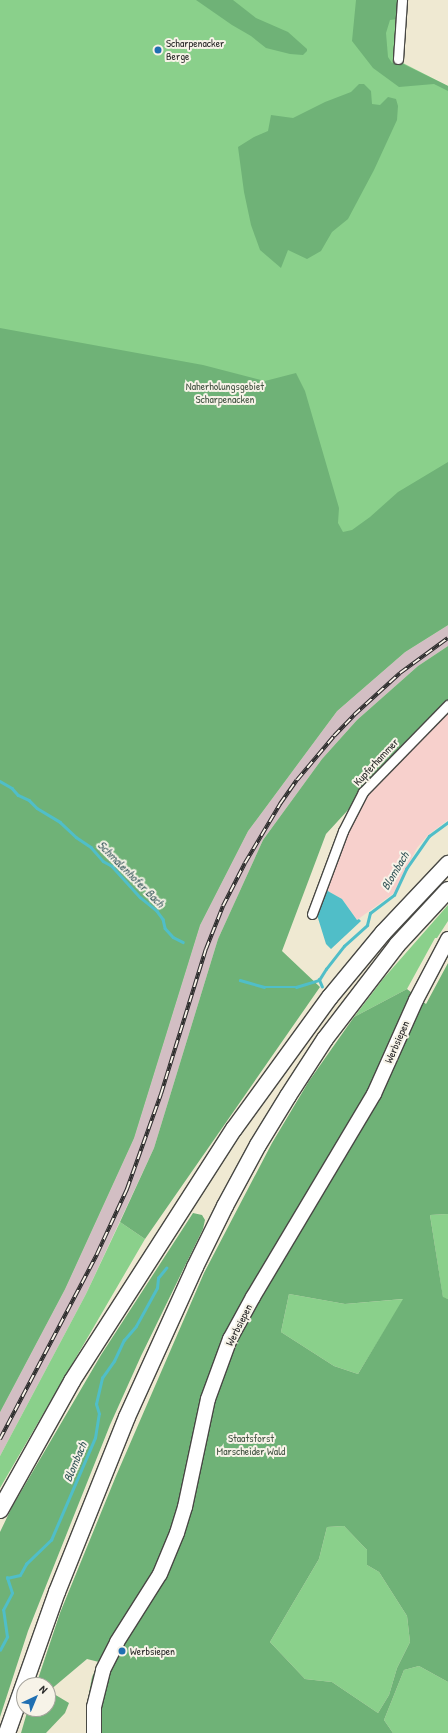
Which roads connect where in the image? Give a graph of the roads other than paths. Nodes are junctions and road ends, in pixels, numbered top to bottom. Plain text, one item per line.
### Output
1 (402, 0) edge
2 (398, 59) dead end
3 (448, 705) edge
4 (448, 864) edge
5 (448, 890) edge
6 (312, 914) dead end
7 (448, 939) edge
8 (0, 1510) edge
9 (7, 1733) edge
10 (94, 1733) edge

1 - 2 street
3 - 6 street, Kupferhammer
4 - 8 highway
5 - 9 highway
7 - 10 main road, Werbsiepen

